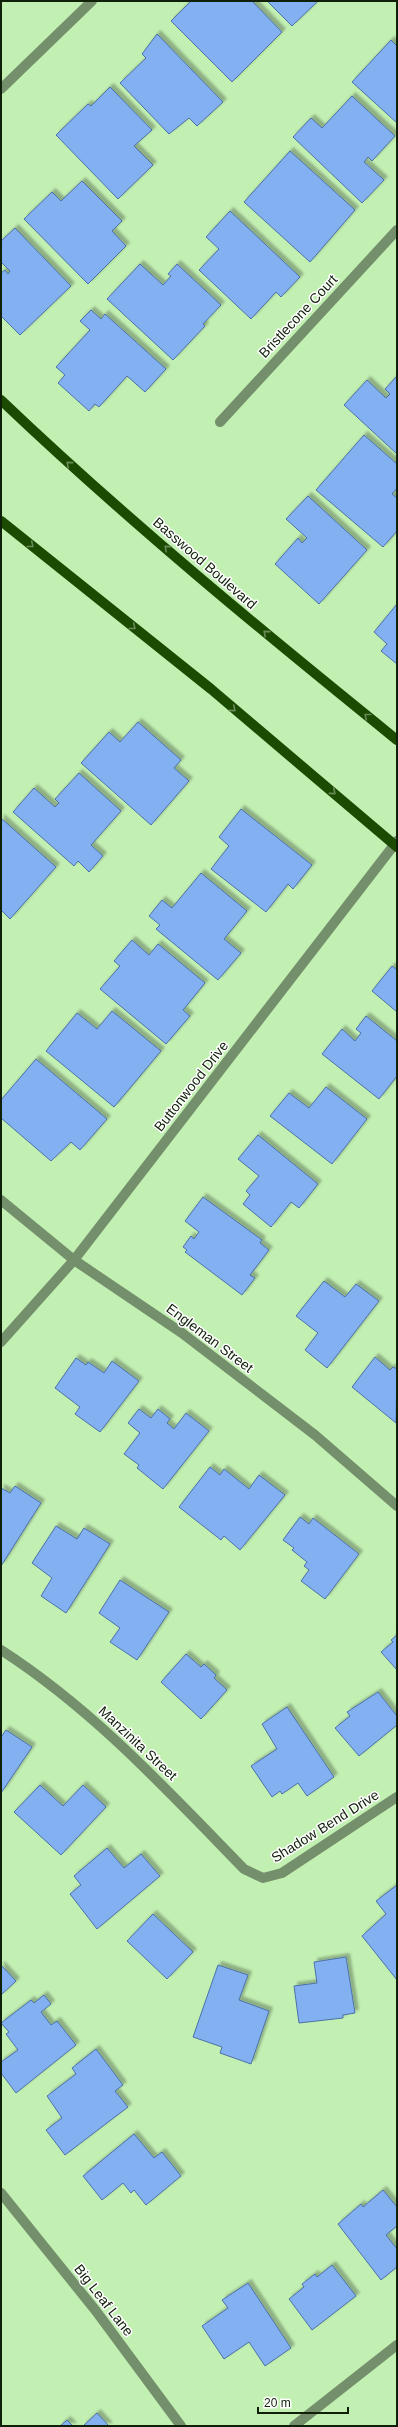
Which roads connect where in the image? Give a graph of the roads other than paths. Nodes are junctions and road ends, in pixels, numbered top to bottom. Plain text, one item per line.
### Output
1 (92, 1) edge
2 (1, 90) edge
3 (397, 230) edge
4 (1, 400) edge
5 (220, 422) dead end
6 (1, 521) edge
7 (397, 740) edge
8 (396, 845) edge
9 (1, 1200) edge
10 (74, 1260) junction
11 (1, 1342) edge
12 (397, 1506) edge
13 (1, 1650) edge
14 (397, 1797) edge
15 (244, 1869) joint
16 (1, 2193) edge
17 (397, 2345) edge
18 (182, 2426) edge
19 (294, 2426) edge

1 - 2 street
3 - 5 street, Bristlecone Court
7 -> 4 main road, Basswood Boulevard
6 -> 8 main road
8 - 10 street, Buttonwood Drive
9 - 10 street, Engleman Street
10 - 11 street, Buttonwood Drive
10 - 12 street, Engleman Street
13 - 15 street, Manzinita Street
14 - 15 street, Shadow Bend Drive
16 - 18 street, Big Leaf Lane
17 - 19 street

